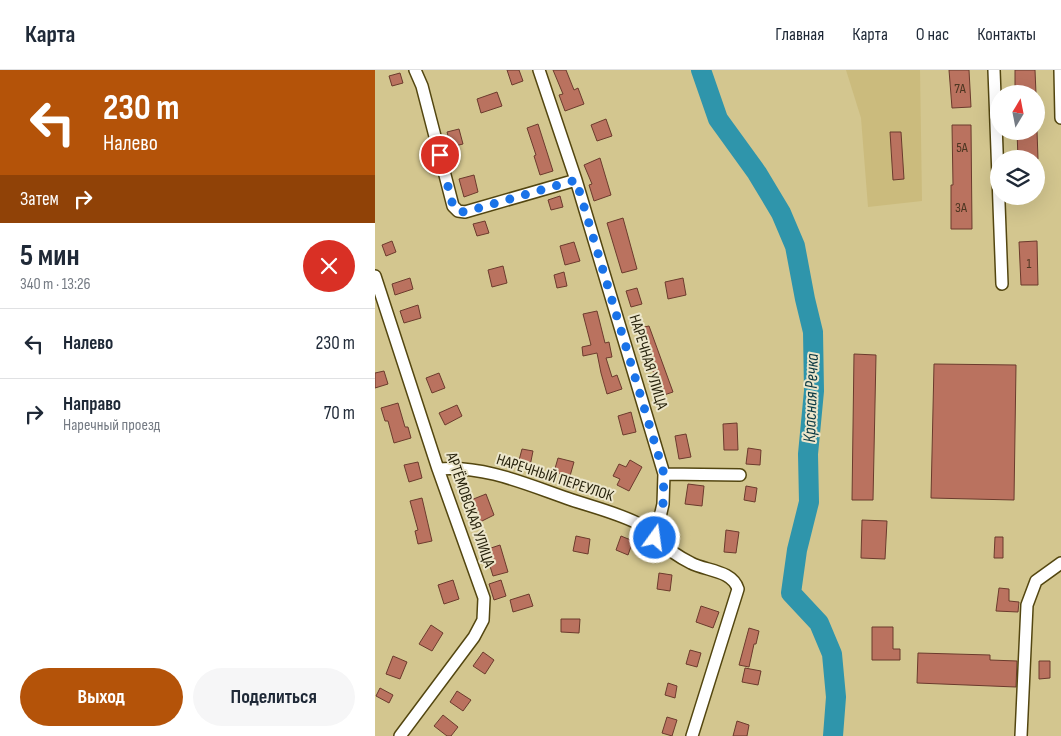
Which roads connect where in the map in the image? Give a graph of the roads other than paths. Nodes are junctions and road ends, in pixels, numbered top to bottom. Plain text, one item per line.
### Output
1 (415, 70) edge
2 (539, 70) edge
3 (994, 70) edge
4 (1060, 70) edge
5 (1061, 118) edge
6 (576, 180) junction
7 (375, 276) edge
8 (1002, 284) dead end
9 (438, 469) junction
10 (664, 474) junction
11 (740, 475) dead end
12 (655, 538) junction
13 (1061, 562) edge
14 (400, 736) edge
15 (692, 736) edge
16 (1021, 736) edge

1 - 6 street
2 - 6 street, НАРЕЧНАЯ УЛИЦА
3 - 8 street
4 - 5 street
6 - 10 street, НАРЕЧНАЯ УЛИЦА
7 - 9 street, АРТЁМОВСКАЯ УЛИЦА
9 - 12 street, НАРЕЧНЫЙ ПЕРЕУЛОК
9 - 14 street, АРТЁМОВСКАЯ УЛИЦА
10 - 11 street
10 - 12 street, НАРЕЧНАЯ УЛИЦА
12 - 15 street
13 - 16 street

